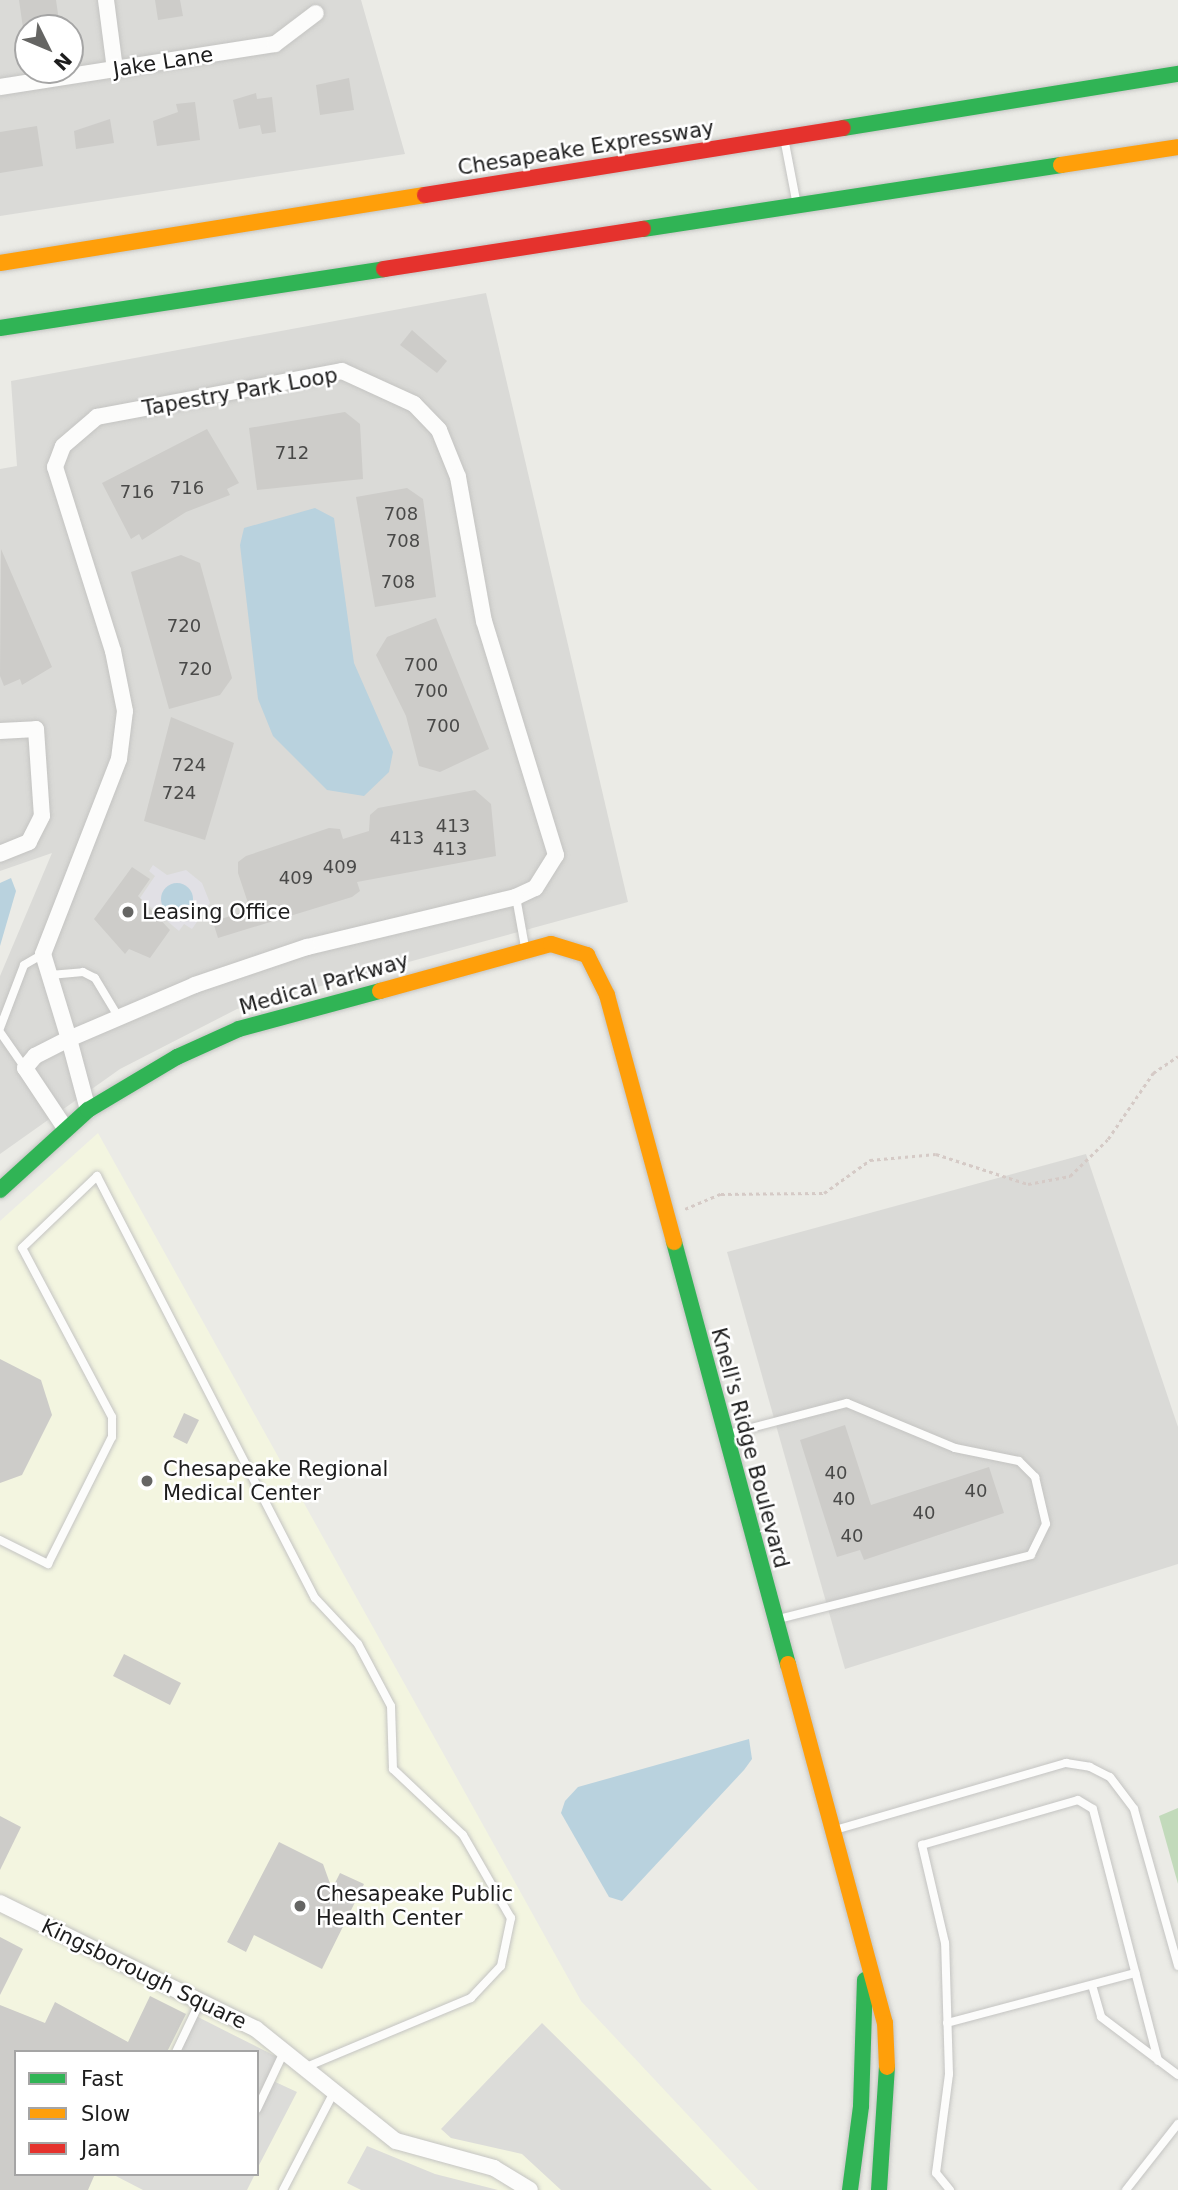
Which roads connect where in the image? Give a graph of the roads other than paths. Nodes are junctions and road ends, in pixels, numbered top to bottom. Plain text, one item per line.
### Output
1 (106, 0) edge
2 (316, 13) dead end
3 (115, 69) junction
4 (1178, 74) edge
5 (0, 87) edge
6 (784, 137) junction
7 (1178, 147) edge
8 (797, 205) junction
9 (0, 263) edge
10 (0, 328) edge
11 (0, 731) edge
12 (0, 854) edge
13 (516, 897) junction
14 (579, 948) joint
15 (526, 950) junction
16 (43, 954) junction
17 (50, 975) junction
18 (120, 1018) junction
19 (0, 1030) edge
20 (69, 1039) junction
21 (25, 1068) junction
22 (88, 1110) junction
23 (65, 1128) junction
24 (0, 1190) edge
25 (725, 1435) junction
26 (0, 1540) edge
27 (775, 1620) junction
28 (831, 1831) junction
29 (0, 1903) edge
30 (866, 1966) junction
31 (1178, 1966) edge
32 (1135, 1973) junction
33 (1092, 1985) junction
34 (200, 2001) junction
35 (947, 2023) junction
36 (285, 2049) junction
37 (177, 2050) edge
38 (1158, 2061) junction
39 (306, 2067) junction
40 (1178, 2076) edge
41 (334, 2092) junction
42 (259, 2105) edge
43 (1178, 2124) edge
44 (283, 2190) edge
45 (530, 2190) edge
46 (850, 2190) edge
47 (879, 2190) edge
48 (950, 2190) edge
49 (1126, 2190) edge

1 - 3 street
2 - 3 street, Jake Lane
3 - 5 street, Jake Lane
4 - 6 main road, Chesapeake Expressway
6 - 8 lane
6 - 9 main road, Chesapeake Expressway
7 - 8 main road
8 - 10 main road
11 - 12 street
13 - 15 lane
13 - 16 street, Tapestry Park Loop
13 - 18 street, Tapestry Park Loop
14 - 15 main road, Medical Parkway
14 - 25 main road, Knell's Ridge Boulevard
15 - 22 main road, Medical Parkway
16 - 17 street
16 - 19 lane
17 - 18 lane
17 - 20 street
18 - 20 street, Tapestry Park Loop
19 - 21 lane
20 - 21 street, Tapestry Park Loop
20 - 22 street
21 - 23 street
22 - 23 main road, Medical Parkway
23 - 24 main road, Medical Parkway
25 - 27 main road, Knell's Ridge Boulevard
25 - 27 lane
26 - 39 lane
27 - 28 main road, Knell's Ridge Boulevard
28 - 30 main road, Knell's Ridge Boulevard
28 - 31 lane
29 - 34 street, Kingsborough Square
30 - 46 main road, Knell's Ridge Boulevard
30 - 47 main road, Knell's Ridge Boulevard
32 - 33 lane
32 - 35 lane
32 - 38 lane
33 - 35 lane
33 - 38 lane
34 - 36 street, Kingsborough Square
34 - 37 lane
35 - 48 lane
36 - 39 street, Kingsborough Square
36 - 42 lane
38 - 40 lane
39 - 41 street, Kingsborough Square
41 - 44 lane
41 - 45 street, Kingsborough Square
43 - 49 lane

